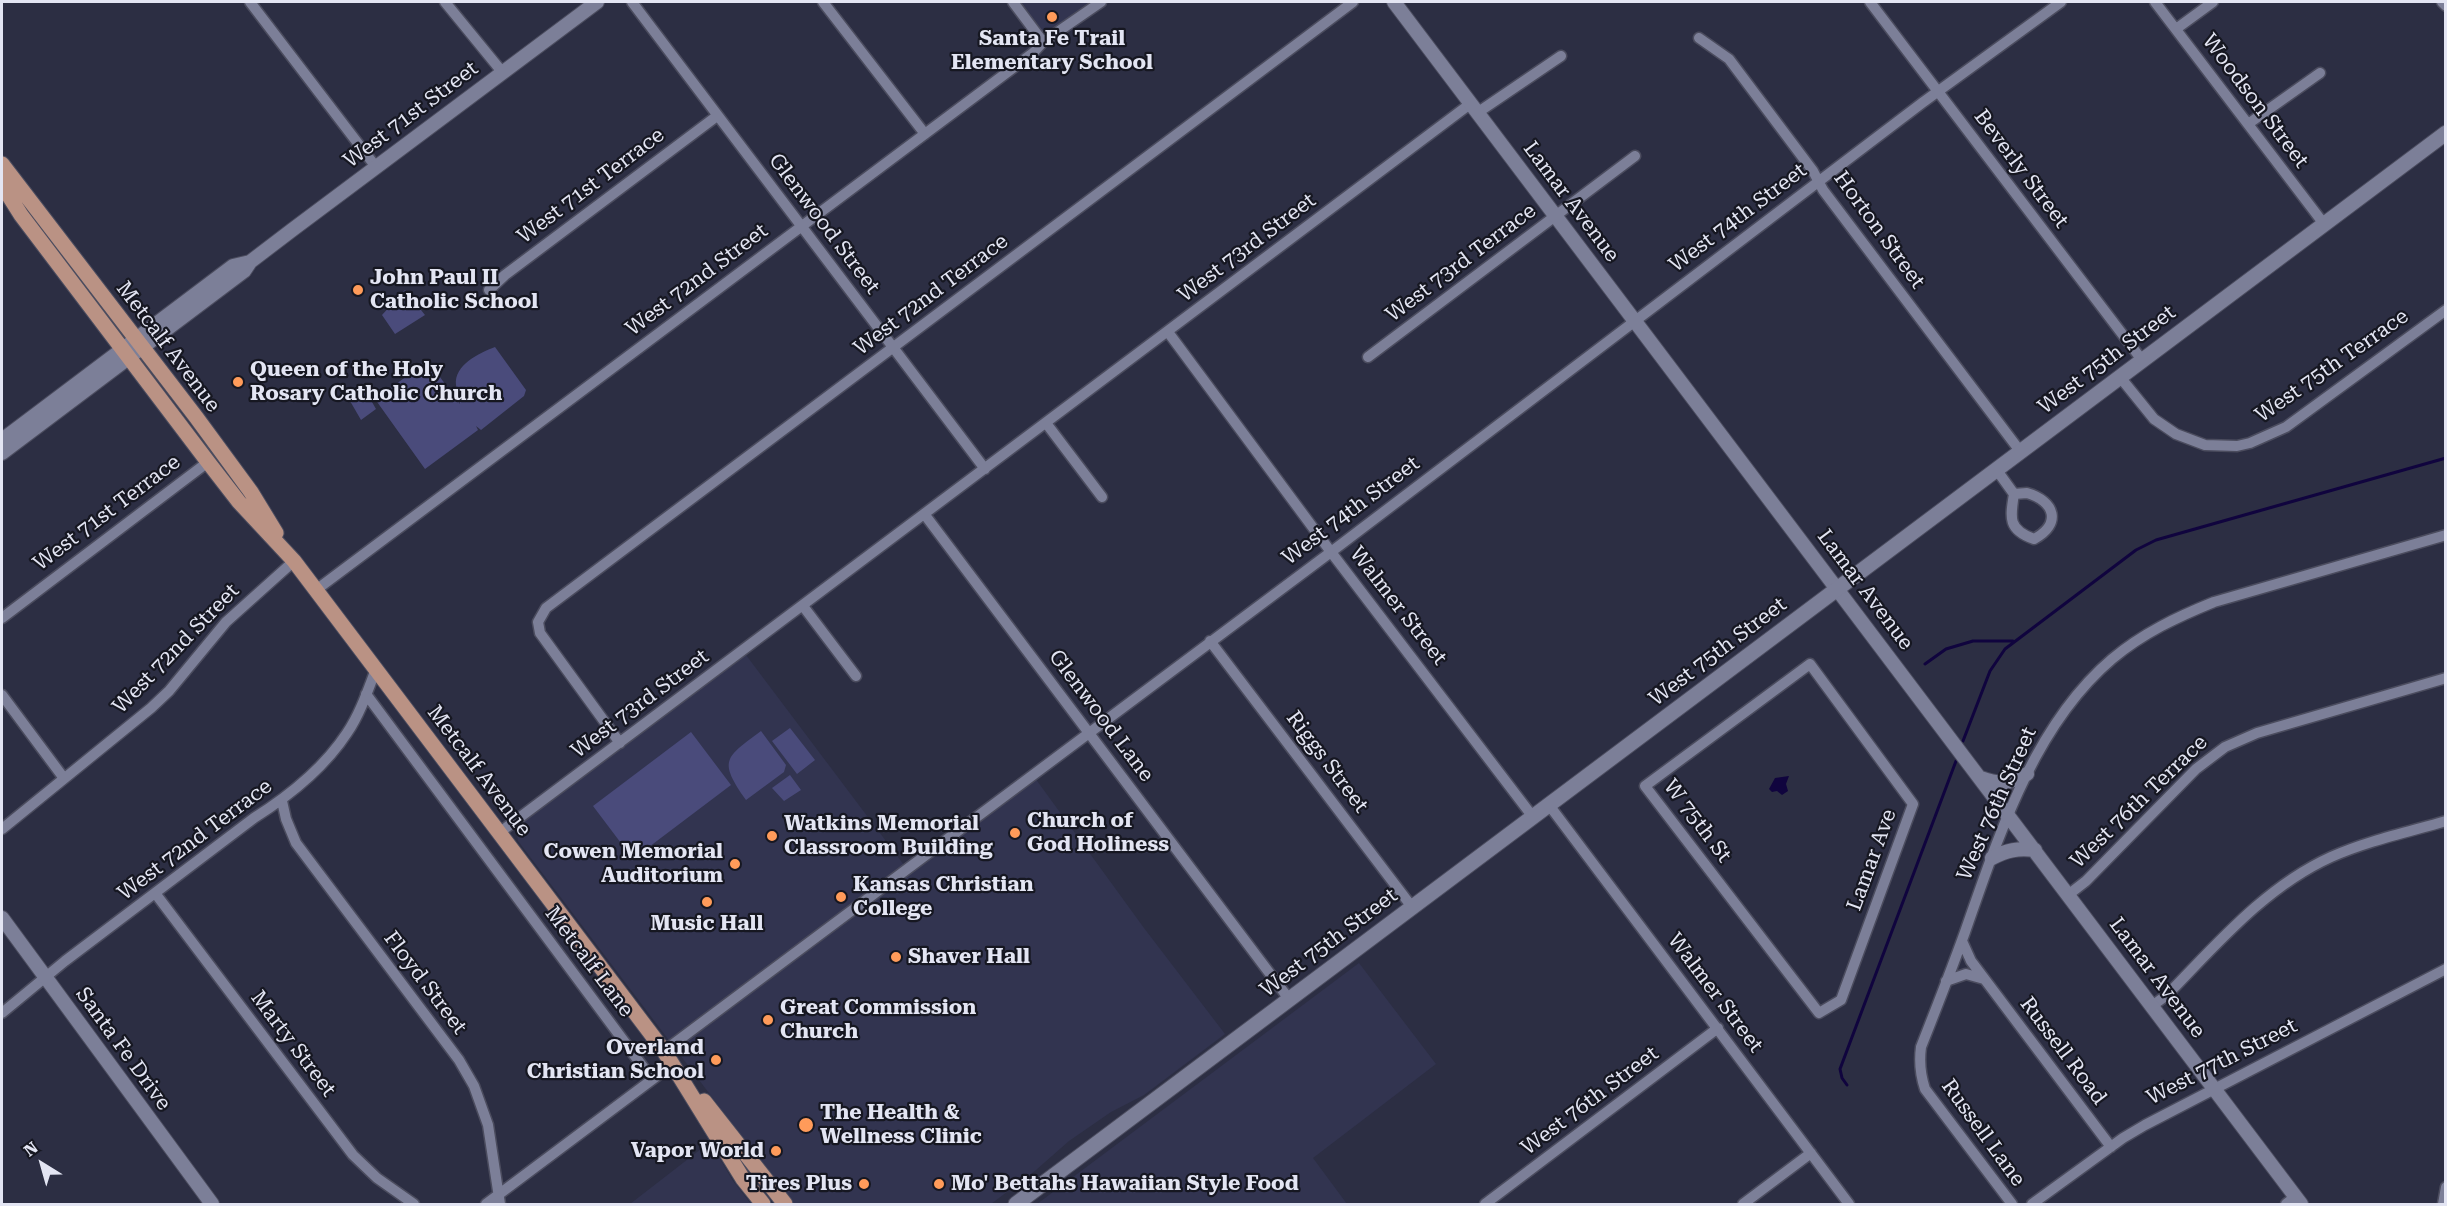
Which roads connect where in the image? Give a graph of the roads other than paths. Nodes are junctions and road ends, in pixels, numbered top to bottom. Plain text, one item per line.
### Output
1 (250, 2) edge
2 (445, 2) edge
3 (597, 2) edge
4 (632, 2) edge
5 (823, 2) edge
6 (1013, 2) edge
7 (1101, 2) edge
8 (1353, 2) edge
9 (1394, 2) edge
10 (1870, 2) edge
11 (2061, 2) edge
12 (2155, 2) edge
13 (2213, 2) edge
14 (2442, 2) edge
15 (2445, 6) edge
16 (2176, 29) junction
17 (1699, 38) dead end
18 (1043, 42) junction
19 (1561, 56) dead end
20 (502, 72) junction
21 (2320, 73) dead end
22 (1938, 92) junction
23 (1474, 109) junction
24 (717, 116) junction
25 (2248, 124) junction
26 (2445, 133) edge
27 (925, 134) junction
28 (1635, 156) dead end
29 (2, 164) edge
30 (376, 167) junction
31 (1819, 182) junction
32 (2, 185) edge
33 (1556, 216) junction
34 (2324, 224) junction
35 (802, 226) junction
36 (489, 290) dead end
37 (2445, 311) edge
38 (1635, 320) junction
39 (1168, 332) junction
40 (139, 343) junction
41 (894, 347) junction
42 (125, 354) junction
43 (1368, 357) dead end
44 (2142, 360) junction
45 (2120, 377) junction
46 (1046, 423) junction
47 (6, 437) edge
48 (2020, 452) junction
49 (2, 453) edge
50 (208, 462) junction
51 (985, 469) junction
52 (1996, 469) junction
53 (2014, 494) junction
54 (1102, 497) dead end
55 (924, 515) junction
56 (2445, 535) edge
57 (1331, 552) junction
58 (294, 561) junction
59 (1838, 589) junction
60 (316, 590) junction
61 (803, 606) junction
62 (2, 618) edge
63 (1210, 641) junction
64 (1810, 664) joint
65 (376, 669) junction
66 (856, 676) dead end
67 (2445, 678) edge
68 (366, 694) junction
69 (2, 695) edge
70 (1088, 732) junction
71 (620, 743) junction
72 (2027, 774) junction
73 (63, 777) junction
74 (1980, 778) junction
75 (282, 801) junction
76 (1549, 805) junction
77 (2009, 816) junction
78 (1533, 817) junction
79 (2445, 821) edge
80 (2, 829) edge
81 (499, 833) junction
82 (2035, 850) junction
83 (1992, 858) junction
84 (155, 893) junction
85 (2068, 895) junction
86 (1413, 907) junction
87 (2, 918) edge
88 (1962, 941) junction
89 (2444, 972) edge
90 (44, 979) junction
91 (1985, 979) junction
92 (1947, 981) junction
93 (1289, 999) junction
94 (2152, 1006) junction
95 (2, 1013) edge
96 (1819, 1013) joint
97 (1718, 1028) junction
98 (664, 1051) junction
99 (673, 1064) junction
100 (652, 1079) junction
101 (1923, 1084) joint
102 (2213, 1088) junction
103 (2111, 1147) junction
104 (1810, 1153) junction
105 (2445, 1187) edge
106 (499, 1200) edge
107 (2294, 1202) edge
108 (212, 1204) edge
109 (414, 1204) edge
110 (486, 1204) edge
111 (763, 1204) edge
112 (785, 1204) edge
113 (1016, 1204) edge
114 (1485, 1204) edge
115 (1743, 1204) edge
116 (1849, 1204) edge
117 (2012, 1204) edge
118 (2032, 1204) edge
119 (2443, 1204) edge

1 - 30 street
2 - 20 street
3 - 20 street, West 71st Street
4 - 24 street, Glenwood Street
5 - 27 street
6 - 18 street
7 - 18 street, West 72nd Street
8 - 41 street, West 72nd Terrace
9 - 23 street, Lamar Avenue
10 - 22 street, Beverly Street
11 - 22 street, West 74th Street
12 - 16 street, Woodson Street
13 - 16 street
14 - 15 street
16 - 25 street, Woodson Street
17 - 31 street, Horton Street
18 - 27 street, West 72nd Street
19 - 23 street, West 73rd Street
20 - 30 street, West 71st Street
21 - 25 street
22 - 31 street, West 74th Street
22 - 44 street, Beverly Street
23 - 33 street, Lamar Avenue
23 - 39 street, West 73rd Street
24 - 35 street, Glenwood Street
24 - 36 street, West 71st Terrace
25 - 34 street, Woodson Street
26 - 34 main road, West 75th Street
27 - 35 street, West 72nd Street
28 - 33 street, West 73rd Terrace
29 - 40 main road, Metcalf Avenue
30 - 40 street, West 71st Street
31 - 38 street, West 74th Street
31 - 48 street, Horton Street
32 - 42 main road, Metcalf Avenue
33 - 38 street, Lamar Avenue
33 - 43 street, West 73rd Terrace
34 - 44 main road, West 75th Street
35 - 41 street, Glenwood Street
35 - 60 street, West 72nd Street
37 - 45 street, West 75th Terrace
38 - 57 street, West 74th Street
38 - 59 street, Lamar Avenue
39 - 46 street, West 73rd Street
39 - 57 street, Walmer Street
40 - 42 street, West 71st Street
40 - 58 main road, Metcalf Avenue
41 - 51 street, Glenwood Street
41 - 71 street, West 72nd Terrace
42 - 47 street, West 71st Street
42 - 50 main road, Metcalf Avenue
44 - 45 main road, West 75th Street
45 - 48 main road, West 75th Street
46 - 51 street, West 73rd Street
46 - 54 street
47 - 49 street, West 71st Street
48 - 52 main road, West 75th Street
50 - 58 main road, Metcalf Avenue
50 - 62 street, West 71st Terrace
51 - 55 street, West 73rd Street
52 - 53 street
52 - 59 main road, West 75th Street
53 - 53 street
55 - 61 street, West 73rd Street
55 - 70 street, Glenwood Lane
56 - 72 street, West 76th Street
57 - 63 street, West 74th Street
57 - 78 street, Walmer Street
58 - 60 main road, Metcalf Avenue
58 - 73 street, West 72nd Street
59 - 74 street, Lamar Avenue
59 - 76 main road, West 75th Street
60 - 65 main road, Metcalf Avenue
61 - 66 street
61 - 71 street, West 73rd Street
63 - 70 street, West 74th Street
63 - 86 street, Riggs Street
64 - 96 street, Lamar Ave
64 - 96 street, W 75th St
65 - 68 street, West 72nd Terrace
65 - 81 main road, Metcalf Avenue
67 - 85 street, West 76th Terrace
68 - 75 street, West 72nd Terrace
68 - 100 street, Metcalf Lane
69 - 73 street
70 - 93 street, Glenwood Lane
70 - 98 street, West 74th Street
71 - 81 street, West 73rd Street
72 - 74 street
72 - 77 street, West 76th Street
73 - 80 street, West 72nd Street
74 - 77 street, Lamar Avenue
75 - 84 street, West 72nd Terrace
75 - 106 street, Floyd Street
76 - 78 main road, West 75th Street
76 - 97 street, Walmer Street
77 - 82 street, Lamar Avenue
77 - 83 street, West 76th Street
78 - 86 main road, West 75th Street
79 - 94 street
81 - 98 main road, Metcalf Avenue
82 - 83 street
82 - 85 street, Lamar Avenue
83 - 88 street, West 76th Street
84 - 90 street, West 72nd Terrace
84 - 109 street, Marty Street
85 - 94 street, Lamar Avenue
86 - 93 main road, West 75th Street
87 - 90 street, Santa Fe Drive
88 - 91 street, Russell Road
88 - 92 street, West 76th Street
89 - 102 street, West 77th Street
90 - 95 street, West 72nd Terrace
90 - 108 street, Santa Fe Drive
91 - 92 street
91 - 103 street, Russell Road
92 - 101 street, West 76th Street
93 - 113 main road, West 75th Street
94 - 102 street, Lamar Avenue
97 - 104 street, Walmer Street
97 - 114 street, West 76th Street
98 - 99 main road, Metcalf Avenue
99 - 100 street
99 - 111 main road, Metcalf Avenue
99 - 112 main road, Metcalf Avenue
100 - 106 street
101 - 117 street, Russell Lane
102 - 103 street, West 77th Street
102 - 107 street, Lamar Avenue
103 - 118 street, West 77th Street
104 - 115 street
104 - 116 street, Walmer Street
105 - 119 street
106 - 110 street

